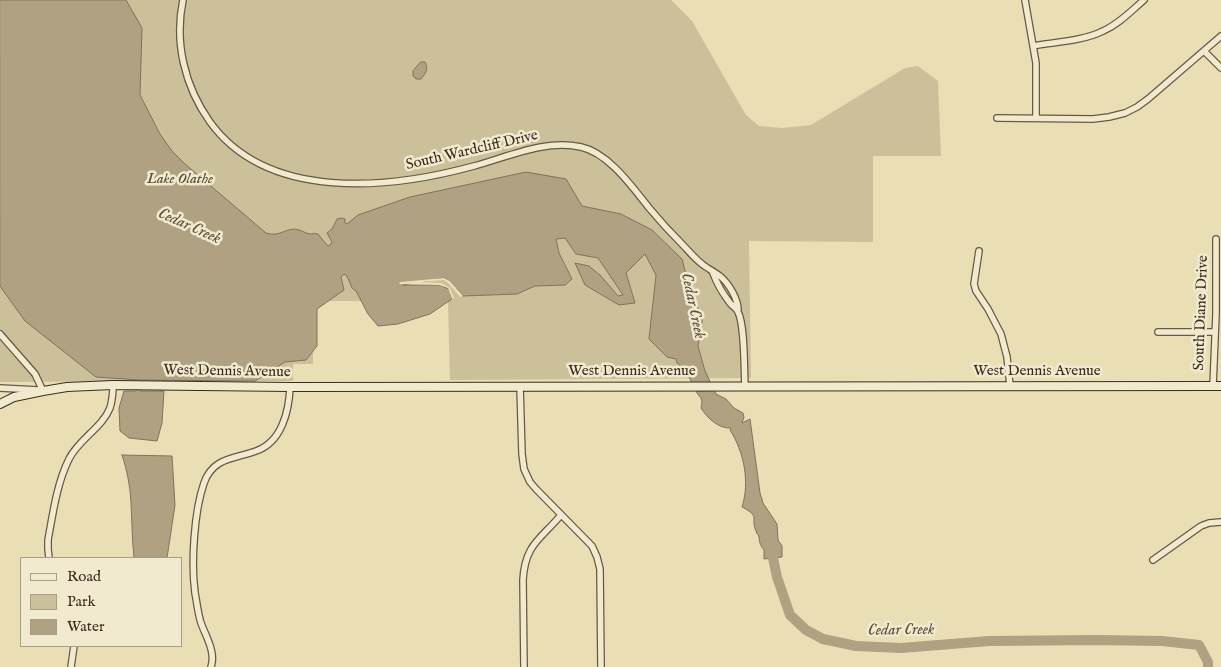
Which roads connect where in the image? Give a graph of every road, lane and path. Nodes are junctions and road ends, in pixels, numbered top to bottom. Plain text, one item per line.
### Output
1 (183, 0) edge
2 (1025, 0) edge
3 (1144, 0) edge
4 (1221, 36) edge
5 (1033, 46) junction
6 (1204, 51) junction
7 (1221, 68) edge
8 (997, 118) dead end
9 (1036, 118) junction
10 (1216, 240) dead end
11 (979, 251) dead end
12 (1158, 332) dead end
13 (1214, 332) junction
14 (0, 334) edge
15 (113, 385) junction
16 (520, 386) junction
17 (745, 386) junction
18 (1010, 386) junction
19 (1217, 386) edge
20 (290, 387) junction
21 (0, 388) edge
22 (43, 391) junction
23 (0, 404) edge
24 (561, 514) junction
25 (1221, 522) edge
26 (49, 557) edge
27 (1153, 560) dead end
28 (74, 647) edge
29 (70, 667) edge
30 (211, 667) edge
31 (524, 667) edge
32 (601, 667) edge

1 - 17 street, South Wardcliff Drive
2 - 5 street
3 - 5 street
4 - 6 street
5 - 9 street
6 - 7 street
6 - 9 street
8 - 9 street
10 - 13 street, South Diane Drive
11 - 18 street
12 - 13 street
13 - 19 street, South Diane Drive
14 - 22 street
15 - 20 street, West Dennis Avenue
15 - 22 street, West Dennis Avenue
15 - 26 street
16 - 17 street, West Dennis Avenue
16 - 20 street, West Dennis Avenue
16 - 24 street
17 - 18 street, West Dennis Avenue
18 - 19 street, West Dennis Avenue
20 - 30 street
21 - 22 street
22 - 23 street, West Dennis Avenue
24 - 31 street
24 - 32 street
25 - 27 street
28 - 29 street

